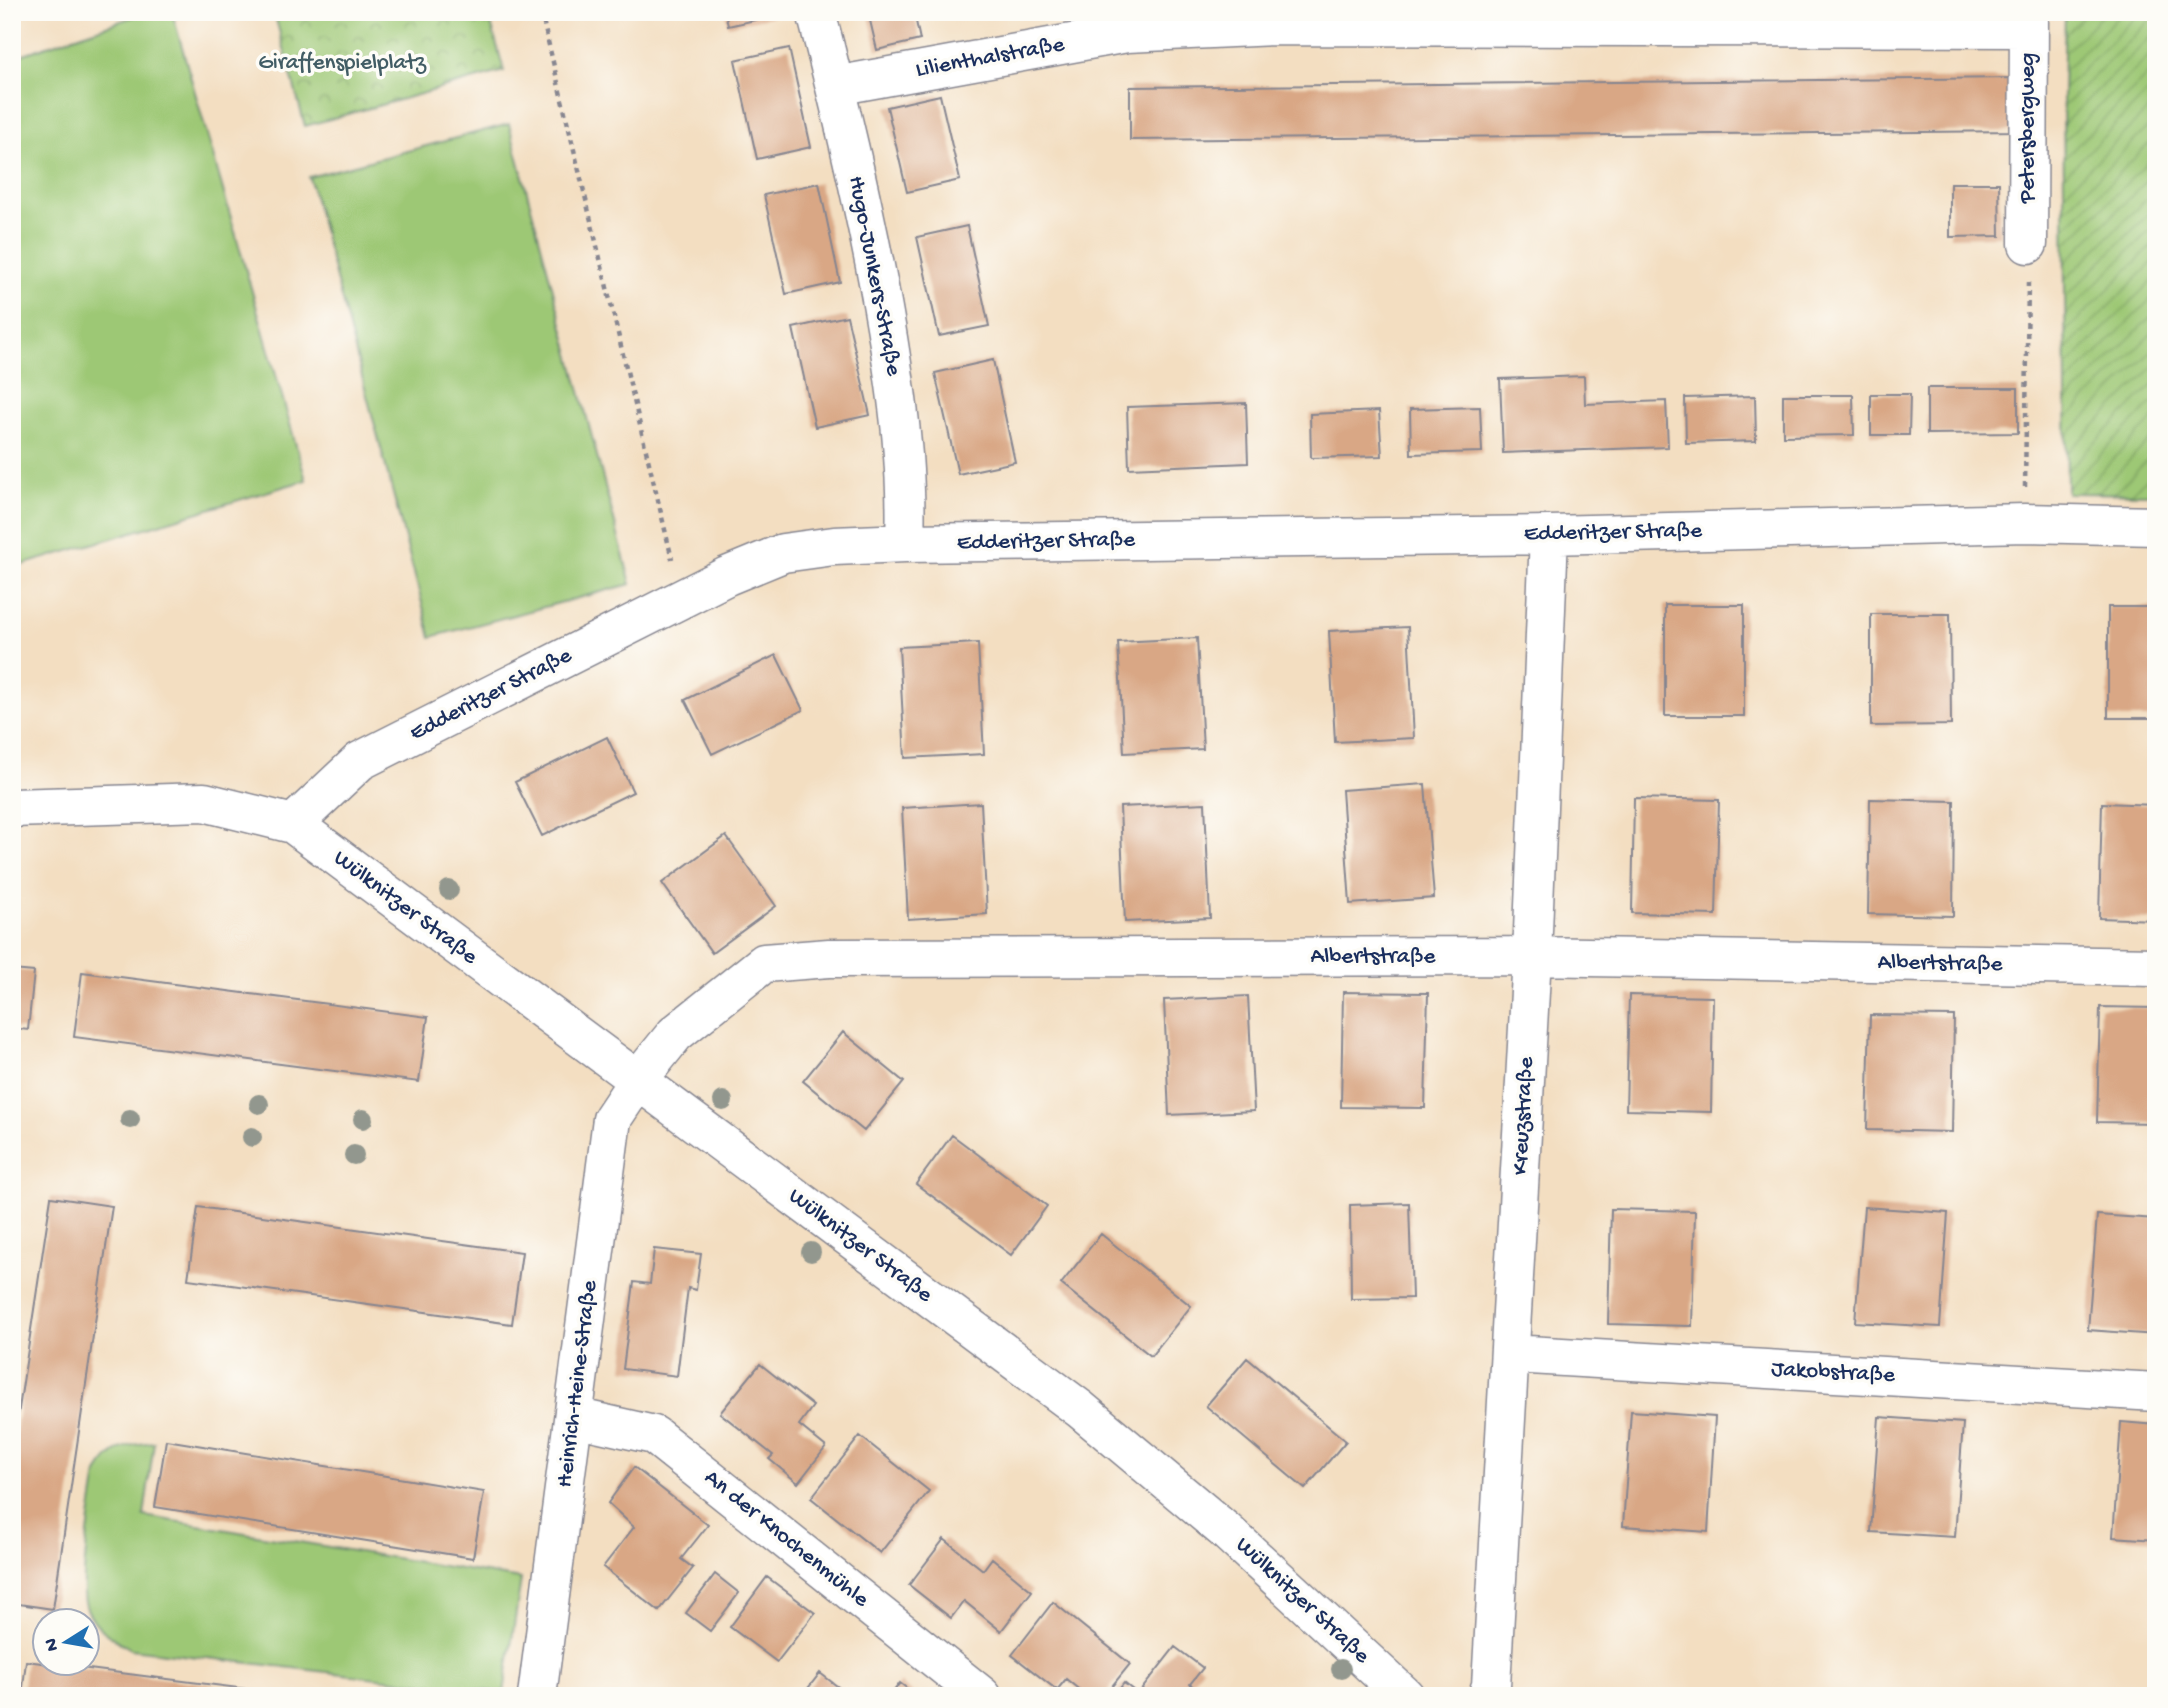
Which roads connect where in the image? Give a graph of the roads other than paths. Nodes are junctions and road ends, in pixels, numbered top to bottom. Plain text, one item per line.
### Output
1 (816, 12) edge
2 (2029, 20) edge
3 (835, 86) junction
4 (2028, 244) road end
5 (2156, 526) edge
6 (1549, 535) junction
7 (905, 544) junction
8 (12, 808) edge
9 (293, 824) junction
10 (1532, 956) junction
11 (2156, 967) edge
12 (638, 1080) junction
13 (1511, 1354) junction
14 (2156, 1392) edge
15 (574, 1417) junction
16 (537, 1696) edge
17 (982, 1696) edge
18 (1405, 1696) edge
19 (1487, 1696) edge

1 - 3 street, Hugo-Junkers-Straße
2 - 3 street, Lilienthalstraße
2 - 4 street, Petersbergweg
3 - 7 street, Hugo-Junkers-Straße
5 - 6 street, Edderitzer Straße
6 - 7 street, Edderitzer Straße
6 - 10 street, Kreuzstraße
7 - 9 street, Edderitzer Straße
8 - 9 street
9 - 12 street, Wülknitzer Straße
10 - 11 street, Albertstraße
10 - 12 street, Albertstraße
10 - 13 street, Kreuzstraße
12 - 15 street, Heinrich-Heine-Straße
12 - 18 street, Wülknitzer Straße
13 - 14 street, Jakobstraße
13 - 19 street, Kreuzstraße
15 - 16 street, Heinrich-Heine-Straße
15 - 17 street, An der Knochenmühle

